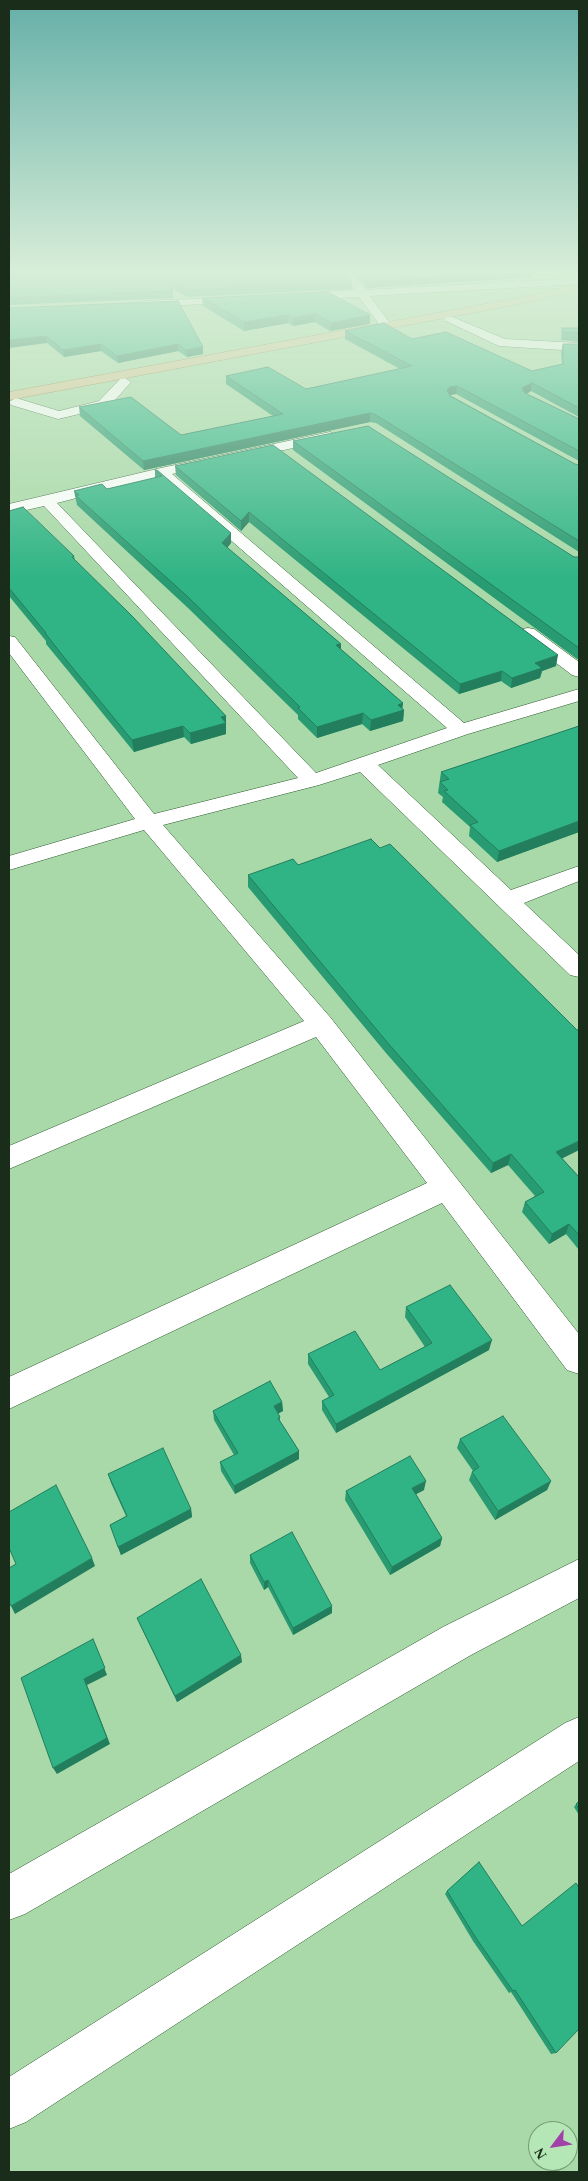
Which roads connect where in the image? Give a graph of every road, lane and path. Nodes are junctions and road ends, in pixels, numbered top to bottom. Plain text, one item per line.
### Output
1 (131, 375) edge
2 (162, 375) edge
3 (125, 382) junction
4 (11, 401) edge
5 (342, 434) edge
6 (276, 448) junction
7 (292, 460) edge
8 (161, 472) junction
9 (47, 501) junction
10 (9, 509) edge
11 (516, 624) edge
12 (9, 641) edge
13 (579, 671) edge
14 (579, 695) edge
15 (461, 730) junction
16 (363, 763) junction
17 (312, 780) junction
18 (149, 822) junction
19 (9, 863) edge
20 (579, 873) edge
21 (508, 900) junction
22 (579, 969) edge
23 (321, 1024) junction
24 (9, 1158) edge
25 (446, 1188) junction
26 (579, 1359) edge
27 (9, 1393) edge
28 (579, 1578) edge
29 (579, 1737) edge
30 (9, 1898) edge
31 (9, 2105) edge

1 - 4 main road
2 - 3 main road
3 - 4 main road
3 - 4 street
5 - 6 street
6 - 7 street
6 - 8 street
8 - 9 street
8 - 15 street
9 - 10 street
9 - 17 street
11 - 13 street
12 - 18 street
14 - 15 street
15 - 16 street
16 - 17 street
16 - 21 street
17 - 18 street
18 - 19 street
18 - 23 street
20 - 21 street
21 - 22 street
23 - 24 street
23 - 25 street
25 - 26 street
25 - 27 street
28 - 30 street
29 - 31 street

